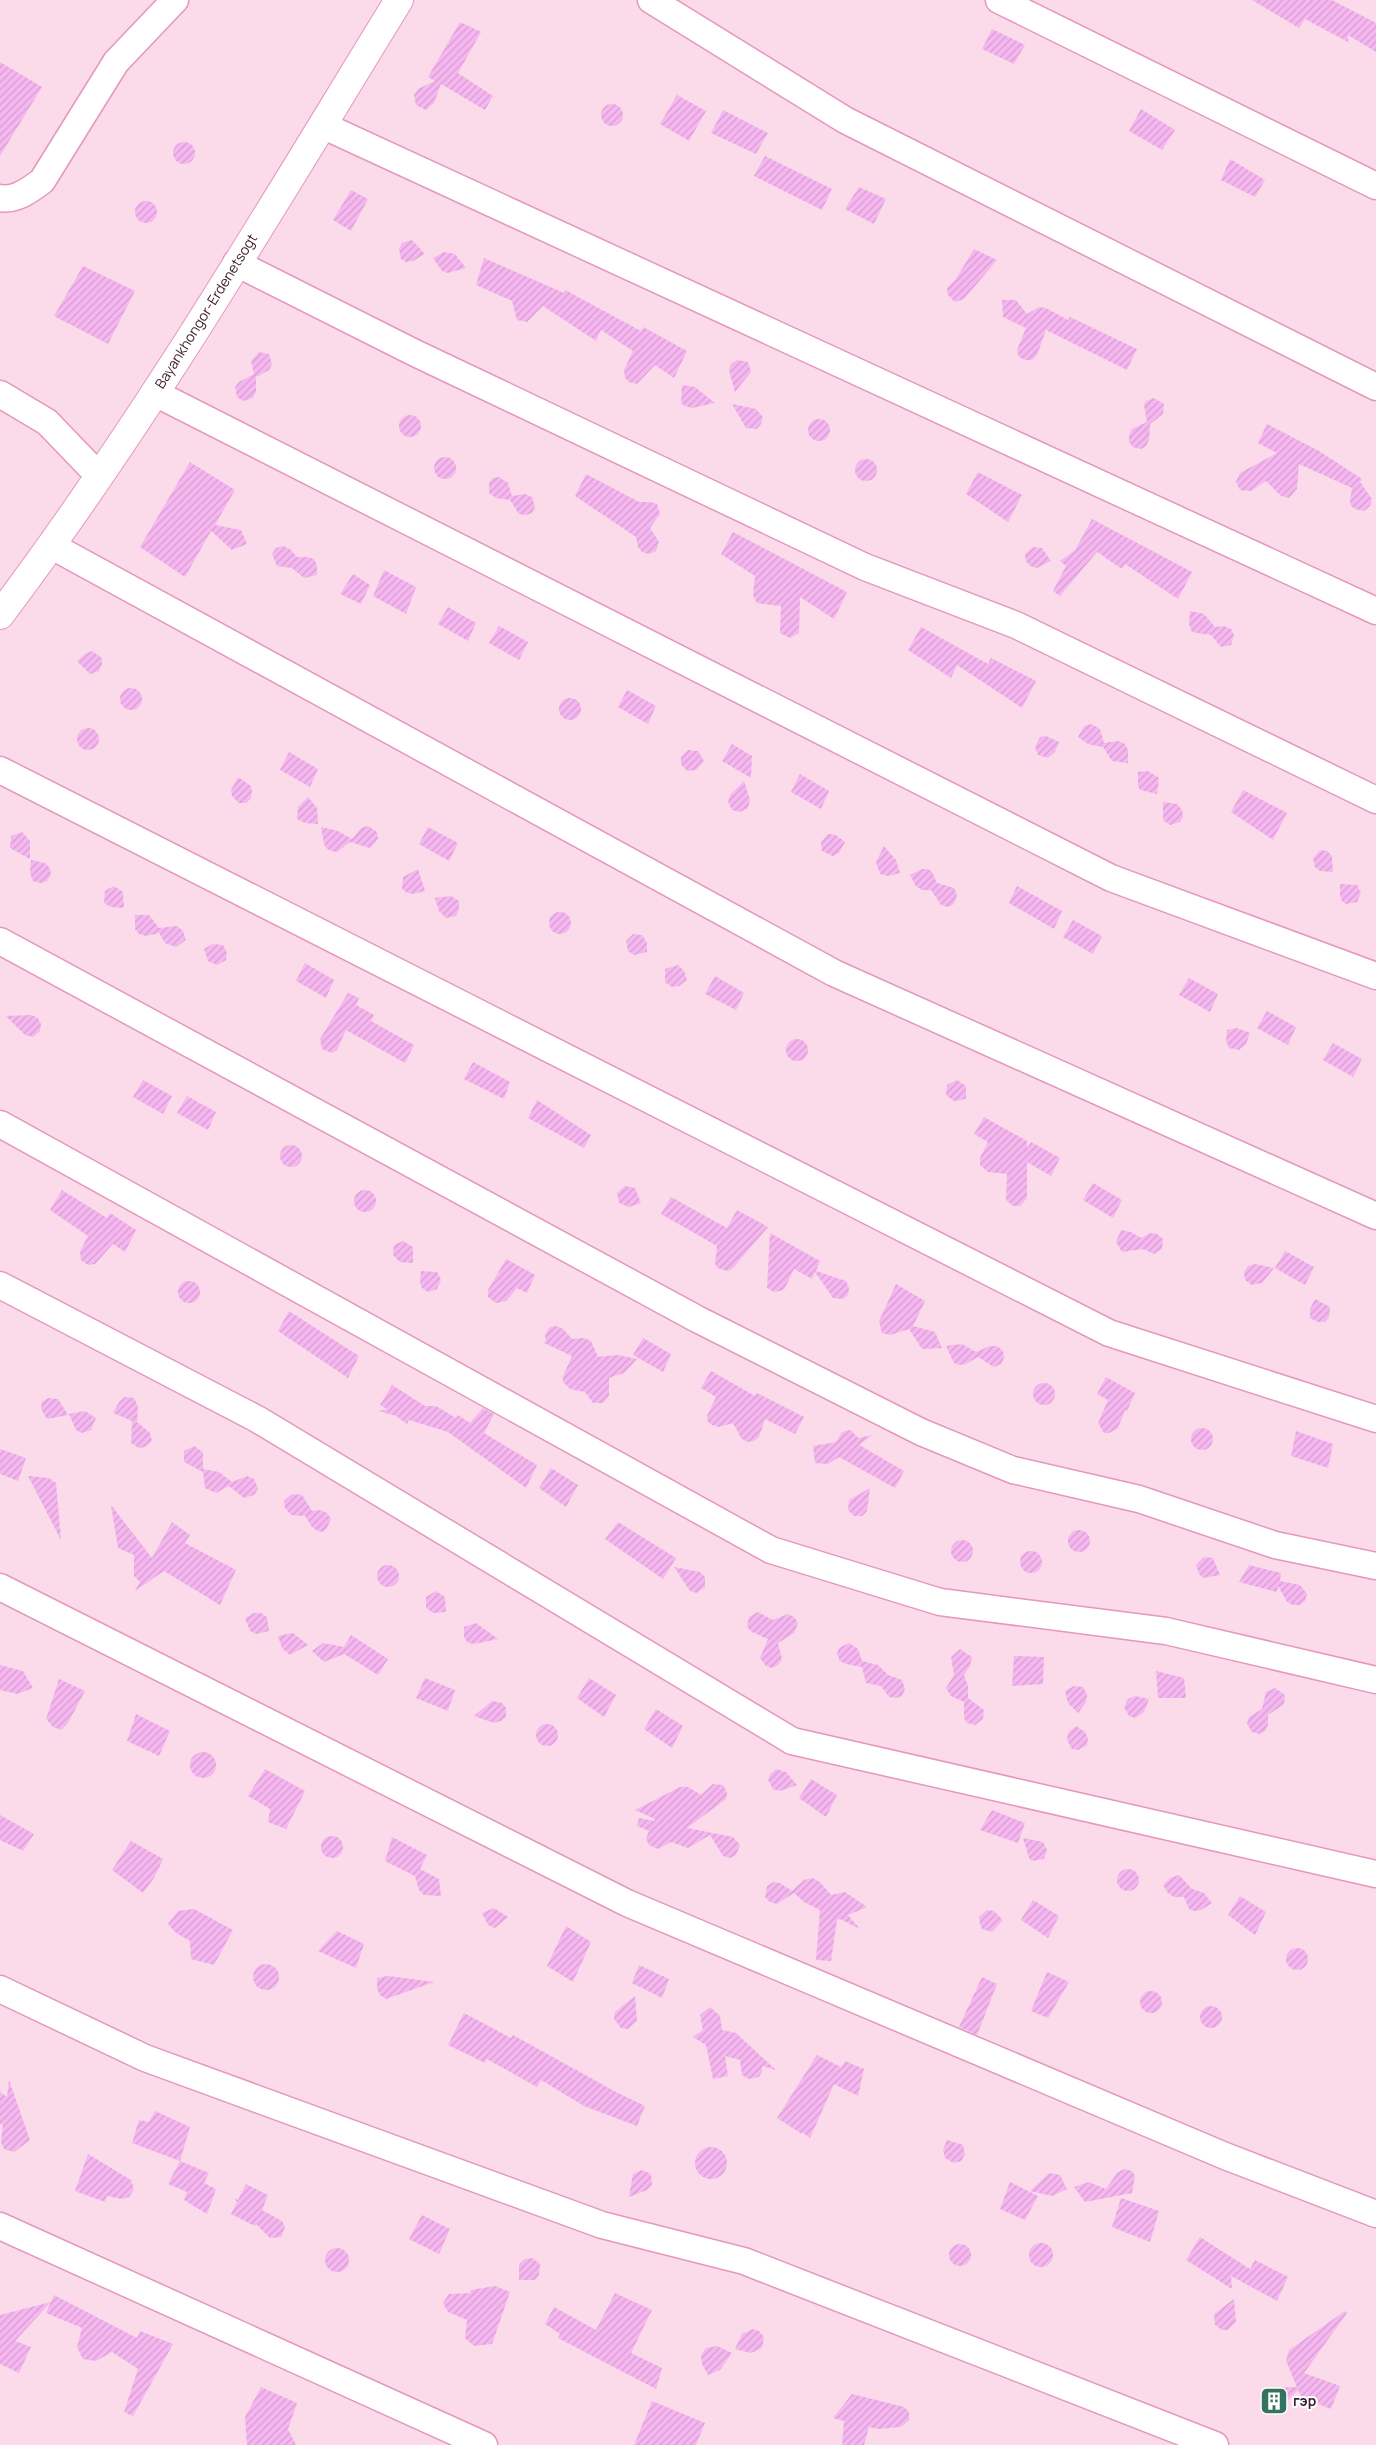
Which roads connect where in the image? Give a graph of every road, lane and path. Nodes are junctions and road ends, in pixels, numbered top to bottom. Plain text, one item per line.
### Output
1 (175, 0) edge
2 (399, 0) edge
3 (651, 0) edge
4 (999, 0) edge
5 (322, 125) junction
6 (1376, 186) edge
7 (0, 198) edge
8 (236, 263) junction
9 (1376, 387) edge
10 (155, 393) junction
11 (0, 394) edge
12 (99, 476) junction
13 (52, 546) junction
14 (1376, 611) edge
15 (0, 615) edge
16 (0, 770) edge
17 (1376, 800) edge
18 (0, 941) edge
19 (1376, 976) edge
20 (0, 1124) edge
21 (1376, 1216) edge
22 (0, 1286) edge
23 (1376, 1419) edge
24 (1376, 1566) edge
25 (0, 1587) edge
26 (1376, 1680) edge
27 (1376, 1874) edge
28 (0, 1989) edge
29 (1376, 2214) edge
30 (0, 2226) edge
31 (484, 2445) edge
32 (1215, 2445) edge

1 - 7 street
2 - 5 street, Bayankhongor-Erdenetsogt
3 - 9 street
4 - 6 street
5 - 8 street, Bayankhongor-Erdenetsogt
5 - 14 street
8 - 10 street, Bayankhongor-Erdenetsogt
8 - 17 street
10 - 12 street, Bayankhongor-Erdenetsogt
10 - 19 street
11 - 12 street
12 - 13 street, Bayankhongor-Erdenetsogt
13 - 15 street, Bayankhongor-Erdenetsogt
13 - 21 street
16 - 23 street
18 - 24 street
20 - 26 street
22 - 27 street
25 - 29 street
28 - 32 street
30 - 31 street

